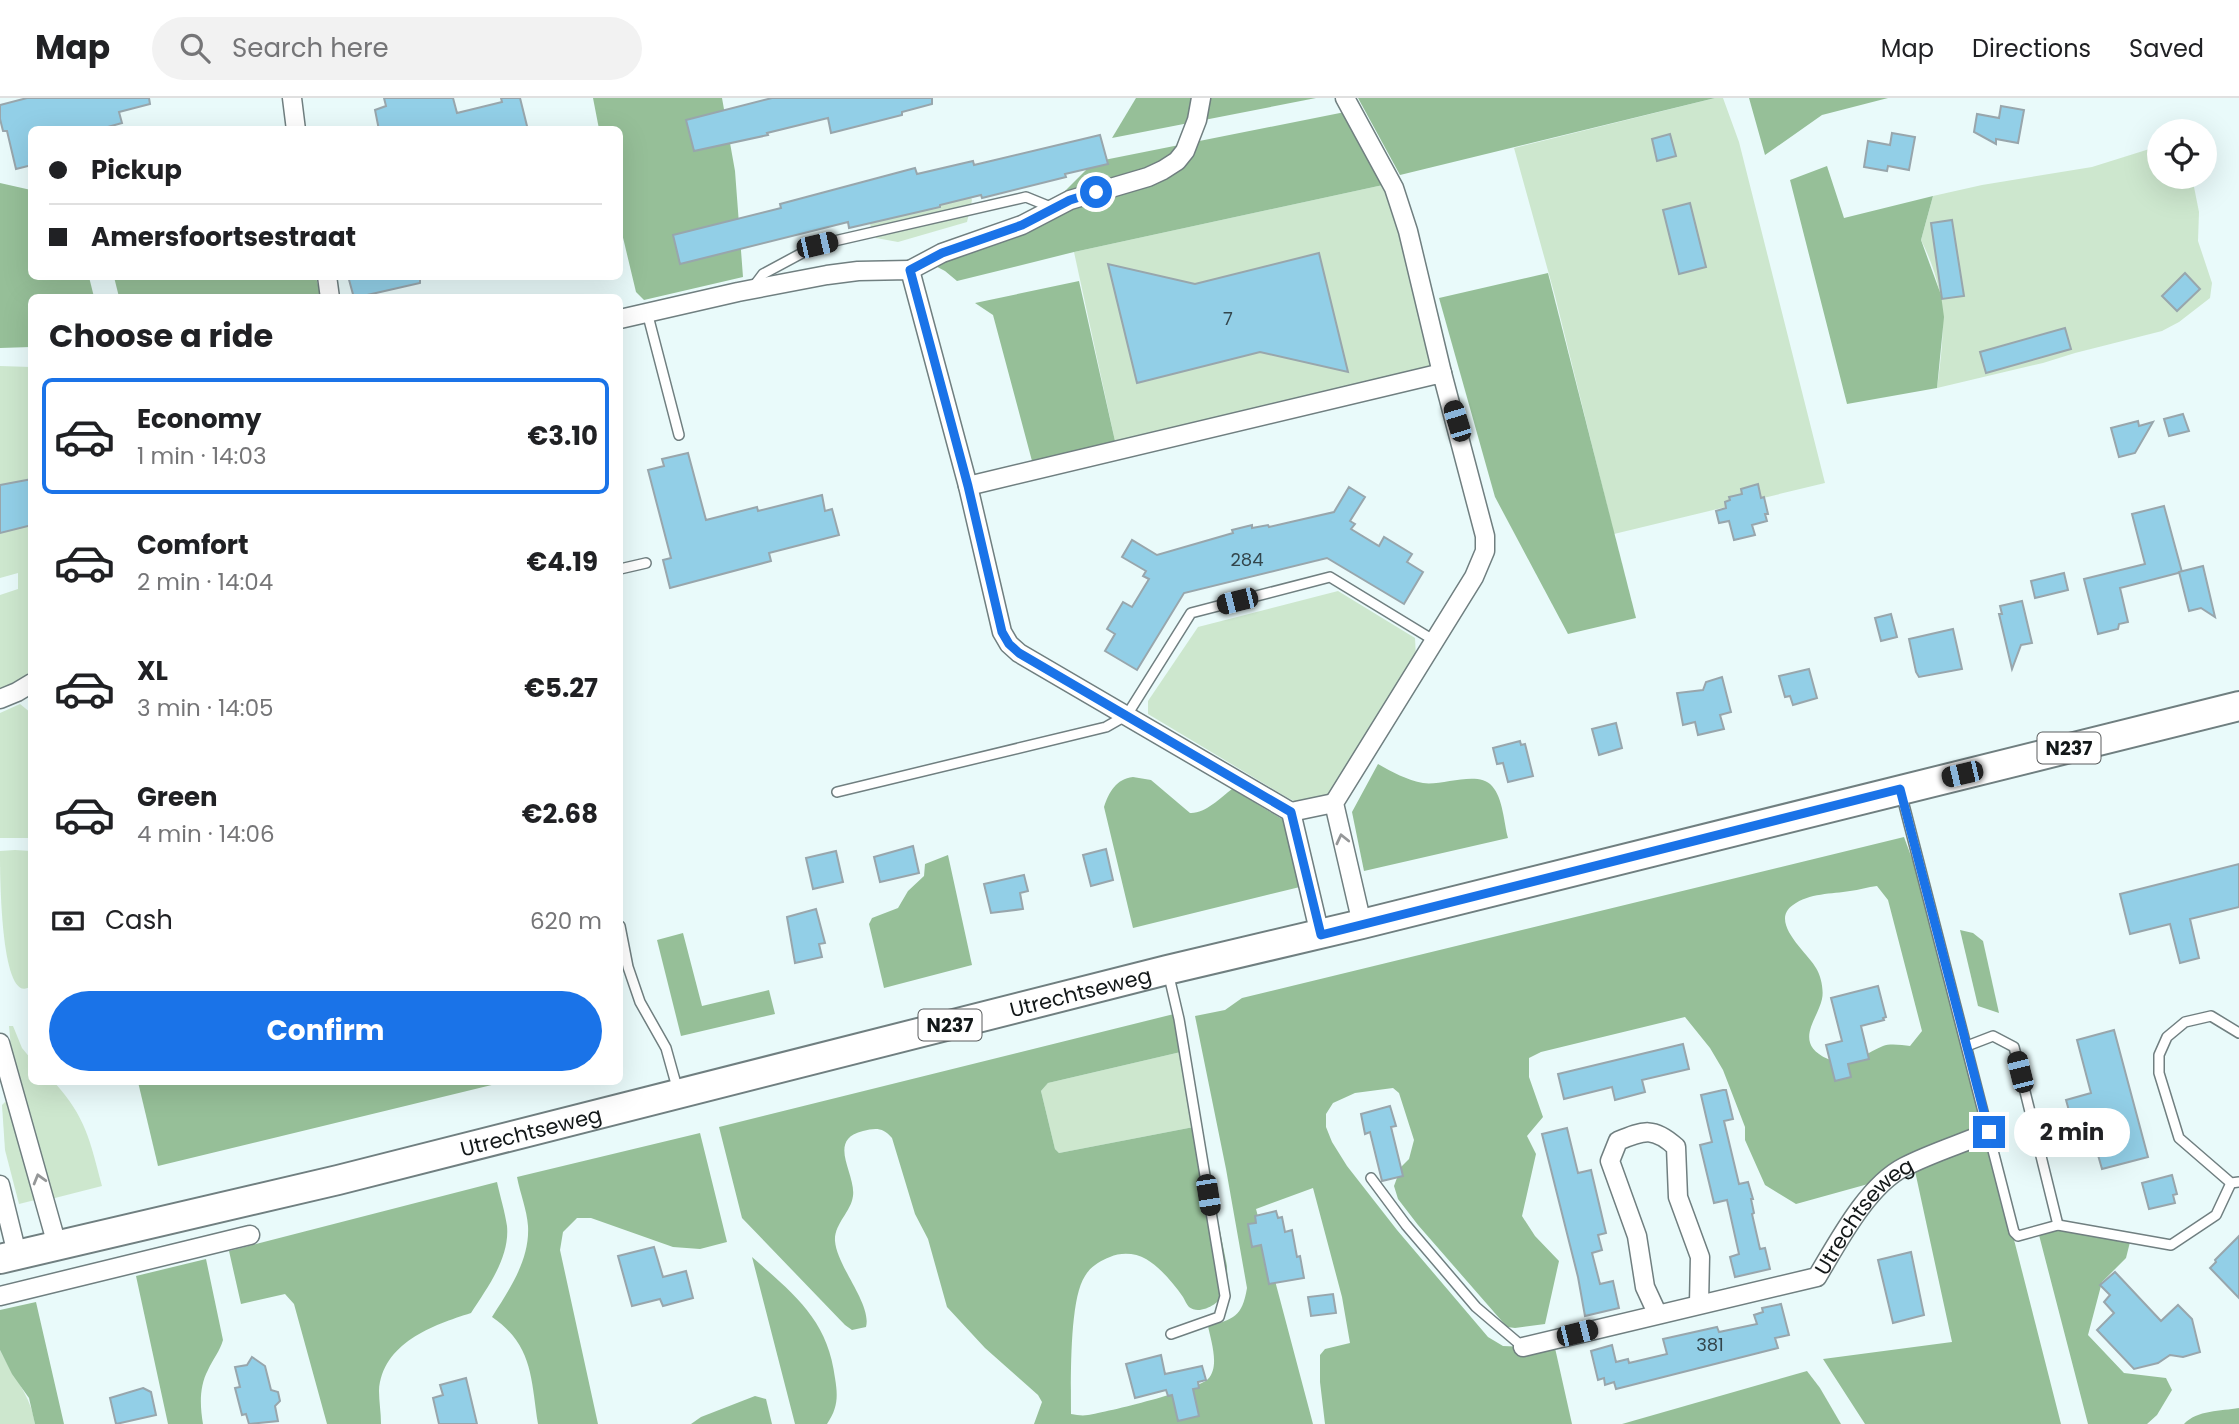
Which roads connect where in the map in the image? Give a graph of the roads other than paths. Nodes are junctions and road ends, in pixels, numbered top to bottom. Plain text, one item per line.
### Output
1 (292, 98) edge
2 (1201, 98) edge
3 (1345, 98) edge
4 (296, 126) edge
5 (1053, 208) junction
6 (910, 270) junction
7 (751, 289) junction
8 (648, 312) junction
9 (623, 318) edge
10 (1442, 373) junction
11 (680, 435) dead end
12 (968, 486) junction
13 (646, 563) dead end
14 (623, 568) edge
15 (1435, 641) junction
16 (28, 685) edge
17 (0, 699) edge
18 (2239, 706) edge
19 (1127, 715) junction
20 (1900, 789) junction
21 (837, 792) dead end
22 (1334, 803) junction
23 (1291, 812) junction
24 (1362, 925) junction
25 (1321, 935) junction
26 (623, 939) edge
27 (1167, 971) junction
28 (2239, 1033) edge
29 (0, 1037) edge
30 (0, 1044) edge
31 (1967, 1046) junction
32 (679, 1093) junction
33 (1989, 1132) junction
34 (1371, 1178) dead end
35 (2235, 1183) edge
36 (0, 1185) edge
37 (2058, 1225) junction
38 (250, 1235) dead end
39 (57, 1245) junction
40 (9, 1257) edge
41 (0, 1296) edge
42 (1699, 1304) junction
43 (1657, 1313) junction
44 (1171, 1334) dead end
45 (1523, 1347) joint

1 - 4 street
2 - 5 street
3 - 10 street
5 - 6 street
5 - 7 lane
6 - 7 street
6 - 12 street
7 - 8 street
8 - 9 street
8 - 11 lane
10 - 12 street
10 - 15 street
12 - 19 street
13 - 14 lane
15 - 19 lane
15 - 22 street
16 - 17 street
18 - 20 main road, N237
19 - 21 lane
19 - 23 street
20 - 24 main road, Utrechtseweg / N237
20 - 31 lane
22 - 23 street
24 -> 22 street
23 - 25 street
24 - 25 main road, Utrechtseweg / N237
25 - 27 main road, Utrechtseweg / N237
26 - 32 lane
27 - 32 main road, Utrechtseweg / N237
27 - 44 lane
28 - 35 lane
29 - 30 street
39 -> 30 street
31 - 33 lane
31 - 37 lane
32 - 39 main road, Utrechtseweg / N237
33 - 37 lane
33 - 42 street, Utrechtseweg
34 - 45 lane
35 - 37 lane
36 - 40 street, Utrechtseweg
38 - 41 street
39 - 40 main road, Utrechtseweg / N237
42 - 43 street, Utrechtseweg
42 - 43 street
43 - 45 street, Utrechtseweg

